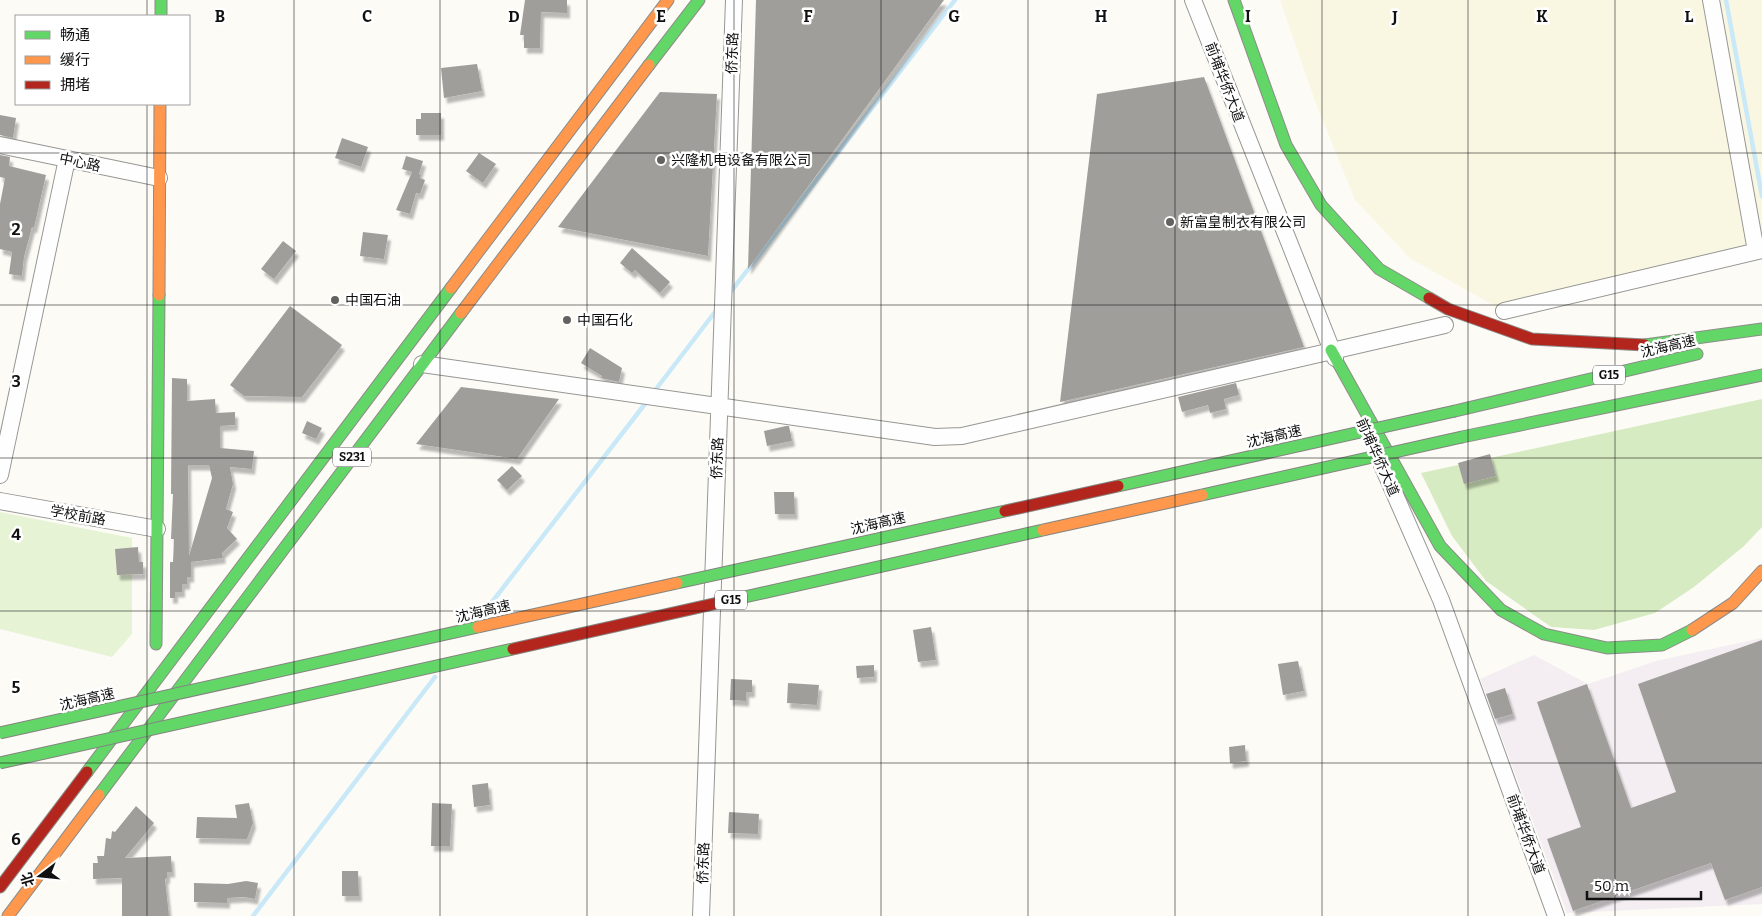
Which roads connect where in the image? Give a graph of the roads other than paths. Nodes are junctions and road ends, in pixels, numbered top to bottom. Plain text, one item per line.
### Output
1 (161, 0) edge
2 (668, 0) edge
3 (699, 0) edge
4 (734, 0) edge
5 (1193, 0) edge
6 (1234, 0) edge
7 (1711, 0) edge
8 (161, 15) edge
9 (160, 105) edge
10 (0, 145) edge
11 (66, 159) junction
12 (160, 178) junction
13 (1759, 251) edge
14 (1504, 310) dead end
15 (1445, 324) dead end
16 (1762, 329) edge
17 (1762, 339) edge
18 (1743, 344) dead end
19 (1331, 350) junction
20 (1704, 352) dead end
21 (422, 364) junction
22 (1762, 375) edge
23 (719, 406) junction
24 (0, 475) edge
25 (0, 501) edge
26 (157, 529) junction
27 (1762, 571) edge
28 (156, 644) dead end
29 (0, 733) edge
30 (0, 763) edge
31 (0, 887) edge
32 (8, 916) edge
33 (701, 916) edge
34 (1556, 916) edge

1 - 8 main road
2 - 31 main road, S231
3 - 21 main road, S231
4 - 23 street, 侨东路
5 - 19 street, 前埔华侨大道
6 - 16 main road
7 - 13 street
9 - 12 main road
10 - 11 street, 中心路
11 - 12 street, 中心路
11 - 24 street
12 - 26 main road
13 - 14 street
15 - 19 street
17 - 18 main road
19 - 23 street
19 - 27 main road
19 - 34 street, 前埔华侨大道
20 - 29 main road, 沈海高速 / G15, bridge
21 - 23 street
21 - 32 main road, S231
22 - 30 main road, G15, bridge
23 - 33 street, 侨东路
25 - 26 street, 学校前路
26 - 28 main road

